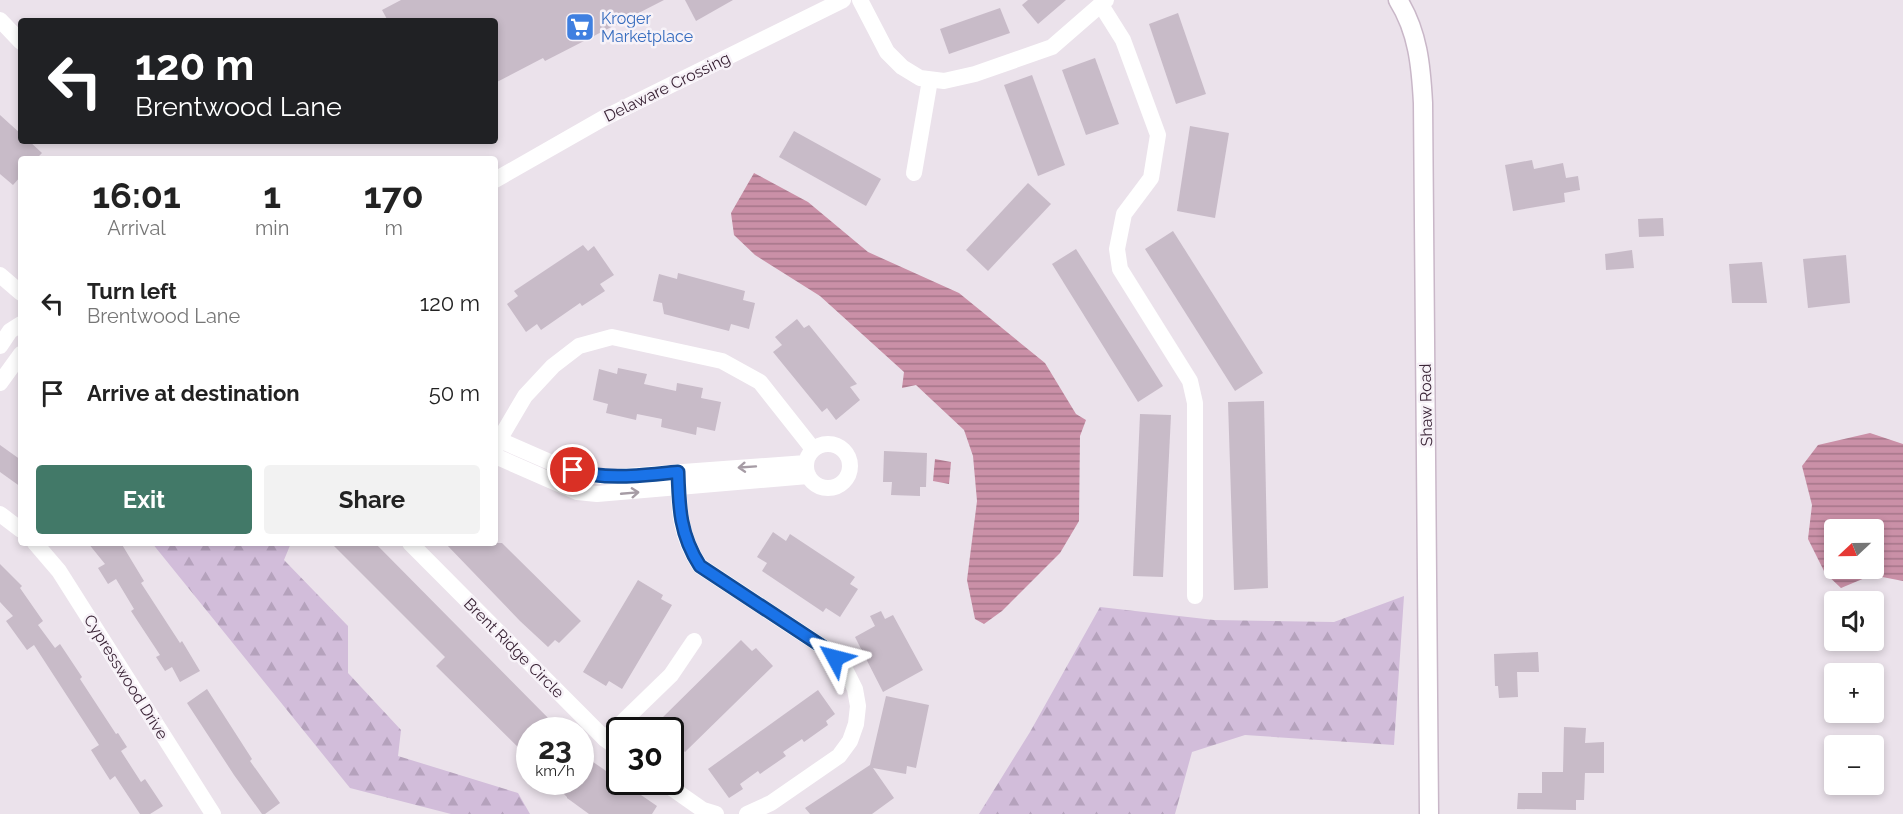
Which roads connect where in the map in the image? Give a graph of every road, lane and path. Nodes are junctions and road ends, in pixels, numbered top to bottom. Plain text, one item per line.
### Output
1 (843, 0) edge
2 (860, 0) edge
3 (1398, 0) edge
4 (1103, 2) edge
5 (0, 20) edge
6 (18, 39) edge
7 (930, 80) junction
8 (914, 173) dead end
9 (498, 178) edge
10 (0, 275) edge
11 (18, 290) edge
12 (18, 326) edge
13 (0, 346) edge
14 (18, 358) edge
15 (0, 383) edge
16 (498, 443) edge
17 (498, 447) edge
18 (678, 480) junction
19 (0, 514) edge
20 (18, 528) edge
21 (38, 546) edge
22 (413, 546) edge
23 (1195, 596) dead end
24 (694, 641) dead end
25 (605, 739) joint
26 (682, 795) edge
27 (213, 814) edge
28 (716, 814) edge
29 (747, 814) edge
30 (1429, 814) edge

1 - 9 street, Delaware Crossing
2 - 7 street
3 - 30 main road, Shaw Road
4 - 7 street
4 - 23 street
5 - 6 street
7 - 8 street
10 - 11 street
12 - 13 street
14 - 15 street
16 - 18 street
17 - 18 street
18 - 29 street
19 - 20 street
21 - 27 street, Cypresswood Drive
22 - 25 street, Brent Ridge Circle
24 - 25 street
26 - 28 street

